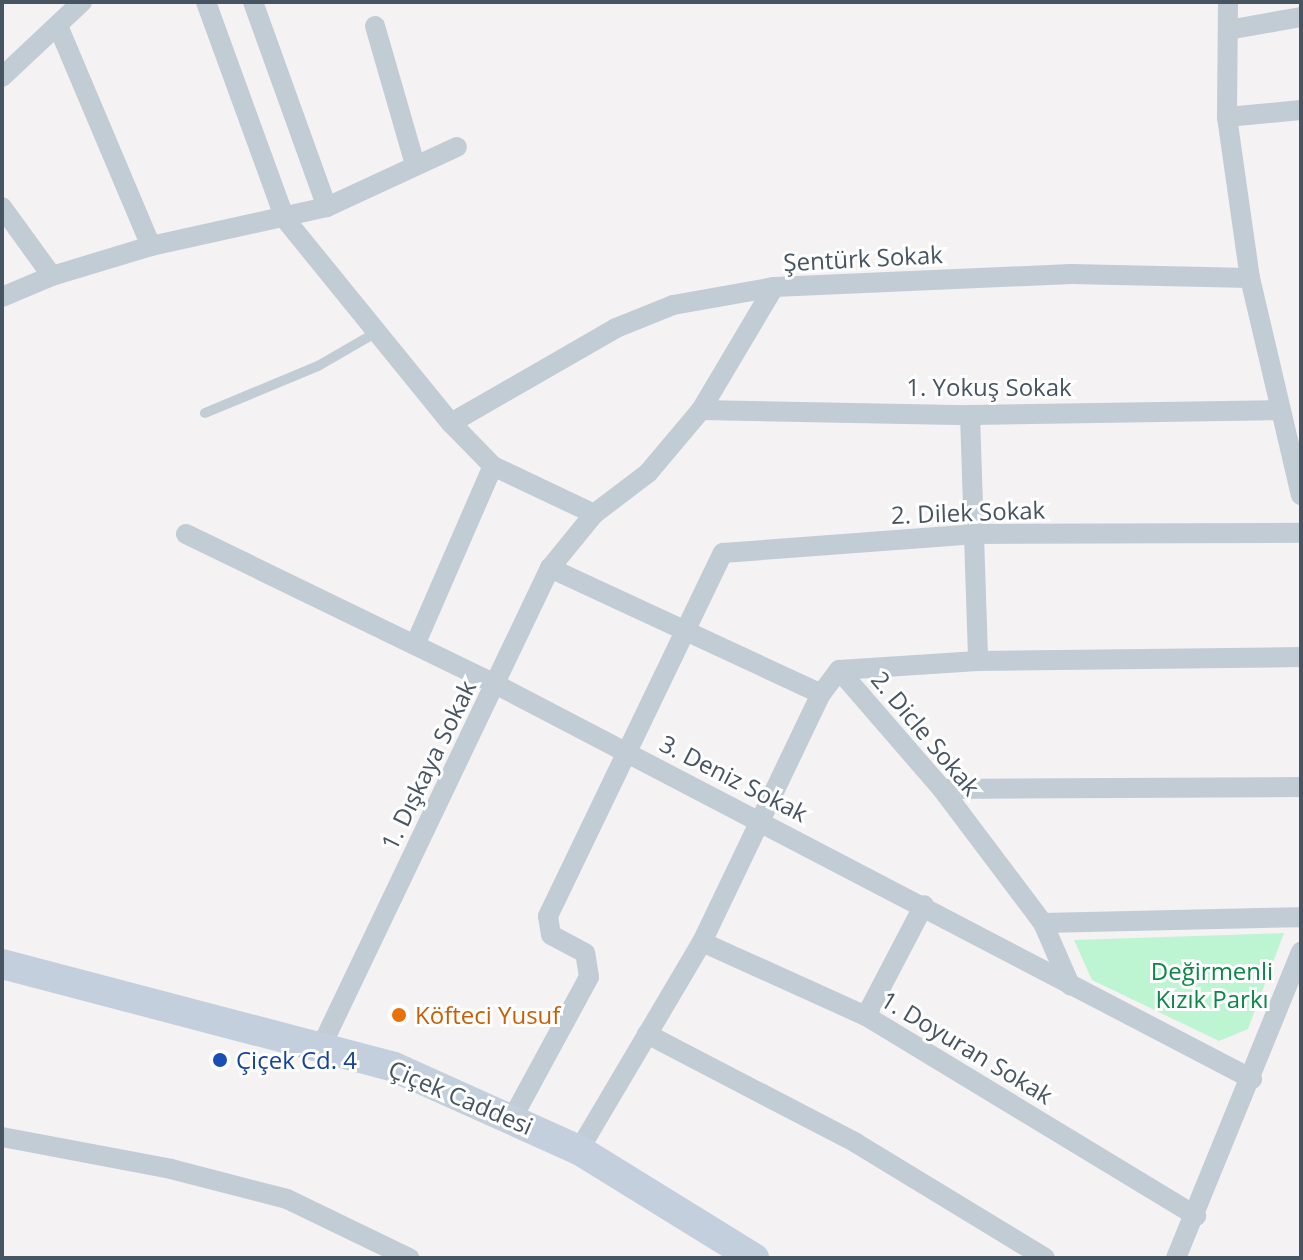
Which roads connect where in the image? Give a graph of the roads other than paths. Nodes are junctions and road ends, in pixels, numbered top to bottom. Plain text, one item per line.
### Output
1 (82, 2) edge
2 (206, 2) edge
3 (253, 2) edge
4 (1228, 2) edge
5 (1301, 17) edge
6 (58, 26) junction
7 (375, 26) dead end
8 (1228, 30) junction
9 (2, 77) edge
10 (1301, 110) edge
11 (1227, 117) junction
12 (457, 147) dead end
13 (415, 165) junction
14 (2, 207) edge
15 (327, 207) junction
16 (285, 219) junction
17 (151, 246) junction
18 (52, 276) junction
19 (1250, 278) junction
20 (774, 287) junction
21 (2, 297) edge
22 (377, 332) junction
23 (701, 410) junction
24 (1277, 410) junction
25 (205, 413) dead end
26 (970, 415) junction
27 (451, 423) junction
28 (493, 466) junction
29 (1301, 495) edge
30 (594, 514) junction
31 (1301, 533) edge
32 (186, 534) dead end
33 (973, 534) junction
34 (550, 568) junction
35 (684, 628) junction
36 (415, 645) junction
37 (1301, 657) edge
38 (978, 661) junction
39 (839, 670) junction
40 (495, 684) junction
41 (821, 694) junction
42 (626, 752) junction
43 (1301, 787) edge
44 (942, 789) junction
45 (759, 820) junction
46 (924, 905) junction
47 (1301, 917) edge
48 (1043, 923) junction
49 (702, 942) junction
50 (1301, 951) edge
51 (2, 964) edge
52 (1070, 985) junction
53 (866, 1016) junction
54 (647, 1034) junction
55 (321, 1047) junction
56 (1252, 1079) junction
57 (513, 1117) junction
58 (2, 1137) edge
59 (579, 1150) junction
60 (1196, 1216) junction
61 (408, 1258) edge
62 (754, 1258) edge
63 (1045, 1258) edge
64 (1176, 1258) edge

1 - 6 street
2 - 16 street
3 - 15 street
4 - 8 street
5 - 8 street
6 - 9 street
6 - 17 street
7 - 13 street
8 - 11 street
10 - 11 street
11 - 19 street
12 - 13 street
13 - 15 street
14 - 18 street
15 - 16 street
16 - 17 street
16 - 22 street
17 - 18 street
18 - 21 street
19 - 20 street, Şentürk Sokak
19 - 24 street
20 - 23 street, Şentürk Sokak
20 - 27 street
22 - 25 lane
22 - 27 street
23 - 26 street, 1. Yokuş Sokak
23 - 30 street, Şentürk Sokak
24 - 26 street, 1. Yokuş Sokak
24 - 29 street
26 - 33 street
27 - 28 street
28 - 30 street
28 - 36 street
30 - 34 street, 1. Dışkaya Sokak
31 - 33 street, 2. Dilek Sokak
32 - 36 street, 3. Deniz Sokak
33 - 35 street, 2. Dilek Sokak
33 - 38 street
34 - 35 street
34 - 40 street, 1. Dışkaya Sokak
35 - 41 street
35 - 42 street
36 - 40 street, 3. Deniz Sokak
37 - 38 street
38 - 39 street
39 - 41 street, 2. Dicle Sokak
39 - 44 street, 2. Dicle Sokak
40 - 42 street, 3. Deniz Sokak
40 - 55 street, 1. Dışkaya Sokak
41 - 45 street, 2. Dicle Sokak
42 - 45 street, 3. Deniz Sokak
42 - 57 street
43 - 44 street
44 - 48 street, 2. Dicle Sokak
45 - 46 street, 3. Deniz Sokak
45 - 49 street, 2. Dicle Sokak
46 - 52 street, 3. Deniz Sokak
46 - 53 street
47 - 48 street
48 - 52 street, 2. Dicle Sokak
49 - 53 street, 1. Doyuran Sokak
49 - 54 street, 2. Dicle Sokak
50 - 56 street
51 - 55 main road, Çiçek Caddesi
52 - 56 street, 3. Deniz Sokak
53 - 60 street, 1. Doyuran Sokak
54 - 59 street, 2. Dicle Sokak
54 - 63 street
55 - 57 main road, Çiçek Caddesi
56 - 60 street
57 - 59 main road, Çiçek Caddesi
58 - 61 street
59 - 62 main road, Çiçek Caddesi
60 - 64 street

